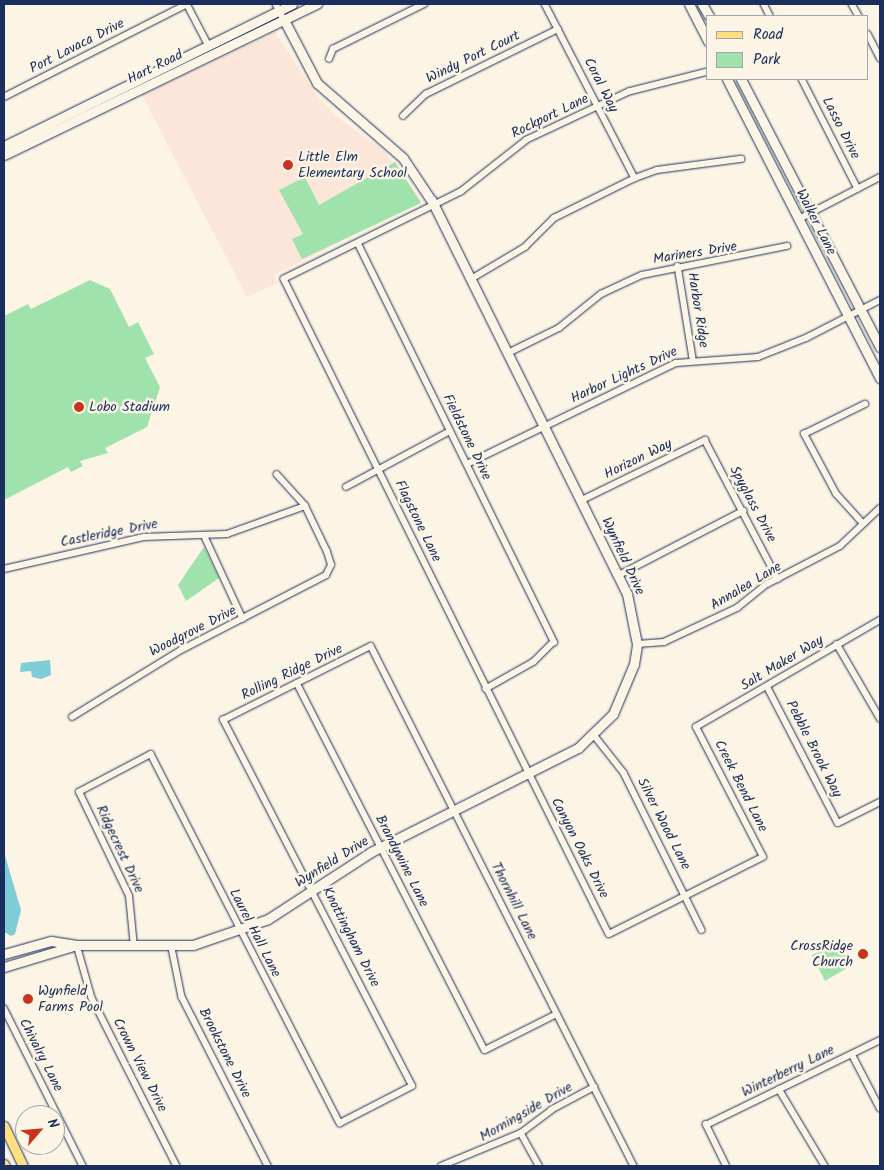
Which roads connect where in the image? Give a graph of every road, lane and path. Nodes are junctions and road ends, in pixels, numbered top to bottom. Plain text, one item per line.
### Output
1 (187, 4) edge
2 (292, 4) edge
3 (317, 4) edge
4 (424, 4) edge
5 (545, 4) edge
6 (689, 4) edge
7 (702, 4) edge
8 (277, 7) edge
9 (708, 15) edge
10 (284, 20) junction
11 (558, 29) junction
12 (869, 36) edge
13 (706, 37) edge
14 (211, 50) junction
15 (880, 58) edge
16 (329, 59) dead end
17 (706, 73) edge
18 (728, 80) edge
19 (737, 80) edge
20 (743, 80) edge
21 (803, 80) edge
22 (4, 97) edge
23 (755, 104) junction
24 (598, 106) junction
25 (82, 113) junction
26 (404, 116) dead end
27 (4, 146) edge
28 (4, 156) edge
29 (741, 159) dead end
30 (880, 177) edge
31 (635, 178) junction
32 (858, 189) junction
33 (434, 207) junction
34 (804, 217) junction
35 (358, 243) junction
36 (787, 246) dead end
37 (678, 266) junction
38 (284, 279) joint
39 (471, 279) junction
40 (880, 300) edge
41 (855, 313) junction
42 (880, 347) edge
43 (508, 353) junction
44 (880, 353) edge
45 (693, 358) junction
46 (880, 378) edge
47 (865, 404) dead end
48 (545, 426) junction
49 (450, 430) junction
50 (705, 440) joint
51 (467, 464) junction
52 (379, 471) junction
53 (277, 474) dead end
54 (346, 487) dead end
55 (582, 500) junction
56 (305, 506) junction
57 (880, 508) edge
58 (742, 511) junction
59 (863, 524) junction
60 (205, 537) junction
61 (4, 569) edge
62 (619, 575) junction
63 (778, 579) junction
64 (243, 619) junction
65 (880, 620) edge
66 (637, 644) junction
67 (838, 644) junction
68 (371, 646) joint
69 (297, 683) junction
70 (767, 686) junction
71 (486, 689) junction
72 (879, 714) edge
73 (72, 718) dead end
74 (223, 720) joint
75 (696, 726) joint
76 (594, 735) junction
77 (151, 754) joint
78 (528, 774) junction
79 (880, 802) edge
80 (455, 811) junction
81 (381, 848) junction
82 (312, 889) junction
83 (686, 896) junction
84 (702, 930) dead end
85 (240, 932) junction
86 (77, 945) junction
87 (134, 947) junction
88 (172, 948) junction
89 (4, 954) edge
90 (4, 966) edge
91 (4, 1008) edge
92 (557, 1014) junction
93 (880, 1040) edge
94 (852, 1054) junction
95 (594, 1087) junction
96 (779, 1089) junction
97 (880, 1108) edge
98 (340, 1123) joint
99 (4, 1126) edge
100 (521, 1133) junction
101 (448, 1164) edge
102 (23, 1166) edge
103 (83, 1166) edge
104 (177, 1166) edge
105 (268, 1166) edge
106 (441, 1166) edge
107 (539, 1166) edge
108 (634, 1166) edge
109 (726, 1166) edge
110 (825, 1166) edge

1 - 14 street
1 - 22 street, Port Lavaca Drive
2 - 8 street, Hart Road
3 - 10 street, Hart Road
4 - 16 street
5 - 11 street, Coral Way
6 - 13 street
7 - 9 street
8 - 10 street
8 - 14 street, Hart Road
10 - 14 street, Hart Road
10 - 33 street, Wynfield Drive
11 - 24 street, Coral Way
11 - 26 street, Windy Port Court
12 - 15 street
14 - 25 street, Hart Road
17 - 24 street, Rockport Lane
18 - 34 street, Walker Lane
19 - 23 street
20 - 23 street, Walker Lane
21 - 32 street, Lasso Drive
23 - 34 street, Walker Lane
24 - 31 street, Coral Way
24 - 33 street, Rockport Lane
25 - 27 street, Hart Road
25 - 28 street, Hart Road
29 - 31 street
30 - 32 street
31 - 39 street
32 - 34 street
33 - 35 street, Rockport Lane
33 - 39 street, Wynfield Drive
34 - 41 street, Walker Lane
34 - 41 street, Walker Lane
35 - 38 street, Rockport Lane
35 - 49 street, Fieldstone Drive
36 - 37 street, Mariners Drive
37 - 43 street, Mariners Drive
37 - 45 street, Harbor Ridge
38 - 52 street, Flagstone Lane
39 - 43 street, Wynfield Drive
40 - 41 street, Harbor Lights Drive
41 - 42 street, Walker Lane
41 - 44 street
41 - 45 street, Harbor Lights Drive
41 - 46 street, Walker Lane
43 - 48 street, Wynfield Drive
45 - 48 street, Harbor Lights Drive
47 - 59 street
48 - 51 street, Harbor Lights Drive
48 - 55 street, Wynfield Drive
49 - 51 street, Fieldstone Drive
49 - 52 street
50 - 55 street, Horizon Way
50 - 58 street, Spyglass Drive
51 - 71 street, Fieldstone Drive
52 - 54 street
52 - 71 street, Flagstone Lane
53 - 56 street
55 - 62 street, Wynfield Drive
56 - 60 street, Castleridge Drive
56 - 64 street, Woodgrove Drive
57 - 59 street, Annalea Lane
58 - 62 street
58 - 63 street, Spyglass Drive
59 - 63 street, Annalea Lane
60 - 61 street, Castleridge Drive
60 - 64 street
62 - 66 street, Wynfield Drive
63 - 66 street, Annalea Lane
64 - 73 street, Woodgrove Drive
65 - 67 street, Salt Maker Way
66 - 76 street, Wynfield Drive
67 - 70 street, Salt Maker Way
67 - 72 street
68 - 69 street, Rolling Ridge Drive
68 - 80 street, Thornhill Lane
69 - 74 street, Rolling Ridge Drive
69 - 81 street, Brandywine Lane
70 - 75 street, Salt Maker Way
70 - 79 street, Pebble Brook Way
71 - 78 street, Flagstone Lane
74 - 82 street, Knottingham Drive
75 - 83 street, Creek Bend Lane
76 - 78 street, Wynfield Drive
76 - 83 street, Silver Wood Lane
77 - 85 street, Laurel Hall Lane
77 - 87 street, Ridgecrest Drive
78 - 80 street, Wynfield Drive
78 - 83 street, Canyon Oaks Drive
80 - 81 street, Wynfield Drive
80 - 92 street, Thornhill Lane
81 - 82 street, Wynfield Drive
81 - 92 street, Brandywine Lane
82 - 85 street, Wynfield Drive
82 - 98 street, Knottingham Drive
83 - 84 street, Silver Wood Lane
85 - 88 street, Wynfield Drive
85 - 98 street, Laurel Hall Lane
86 - 87 street, Wynfield Drive
86 - 89 street, Wynfield Drive
86 - 90 street, Wynfield Drive
86 - 104 street, Crown View Drive
87 - 88 street, Wynfield Drive
88 - 105 street, Brookstone Drive
91 - 103 street, Chivalry Lane
92 - 95 street, Thornhill Lane
93 - 94 street, Winterberry Lane
94 - 96 street, Winterberry Lane
94 - 97 street
95 - 100 street, Morningside Drive
95 - 108 street, Thornhill Lane
96 - 109 street, Winterberry Lane
96 - 110 street
99 - 102 main road
100 - 101 street, Morningside Drive
100 - 107 street
101 - 106 street, Morningside Drive

